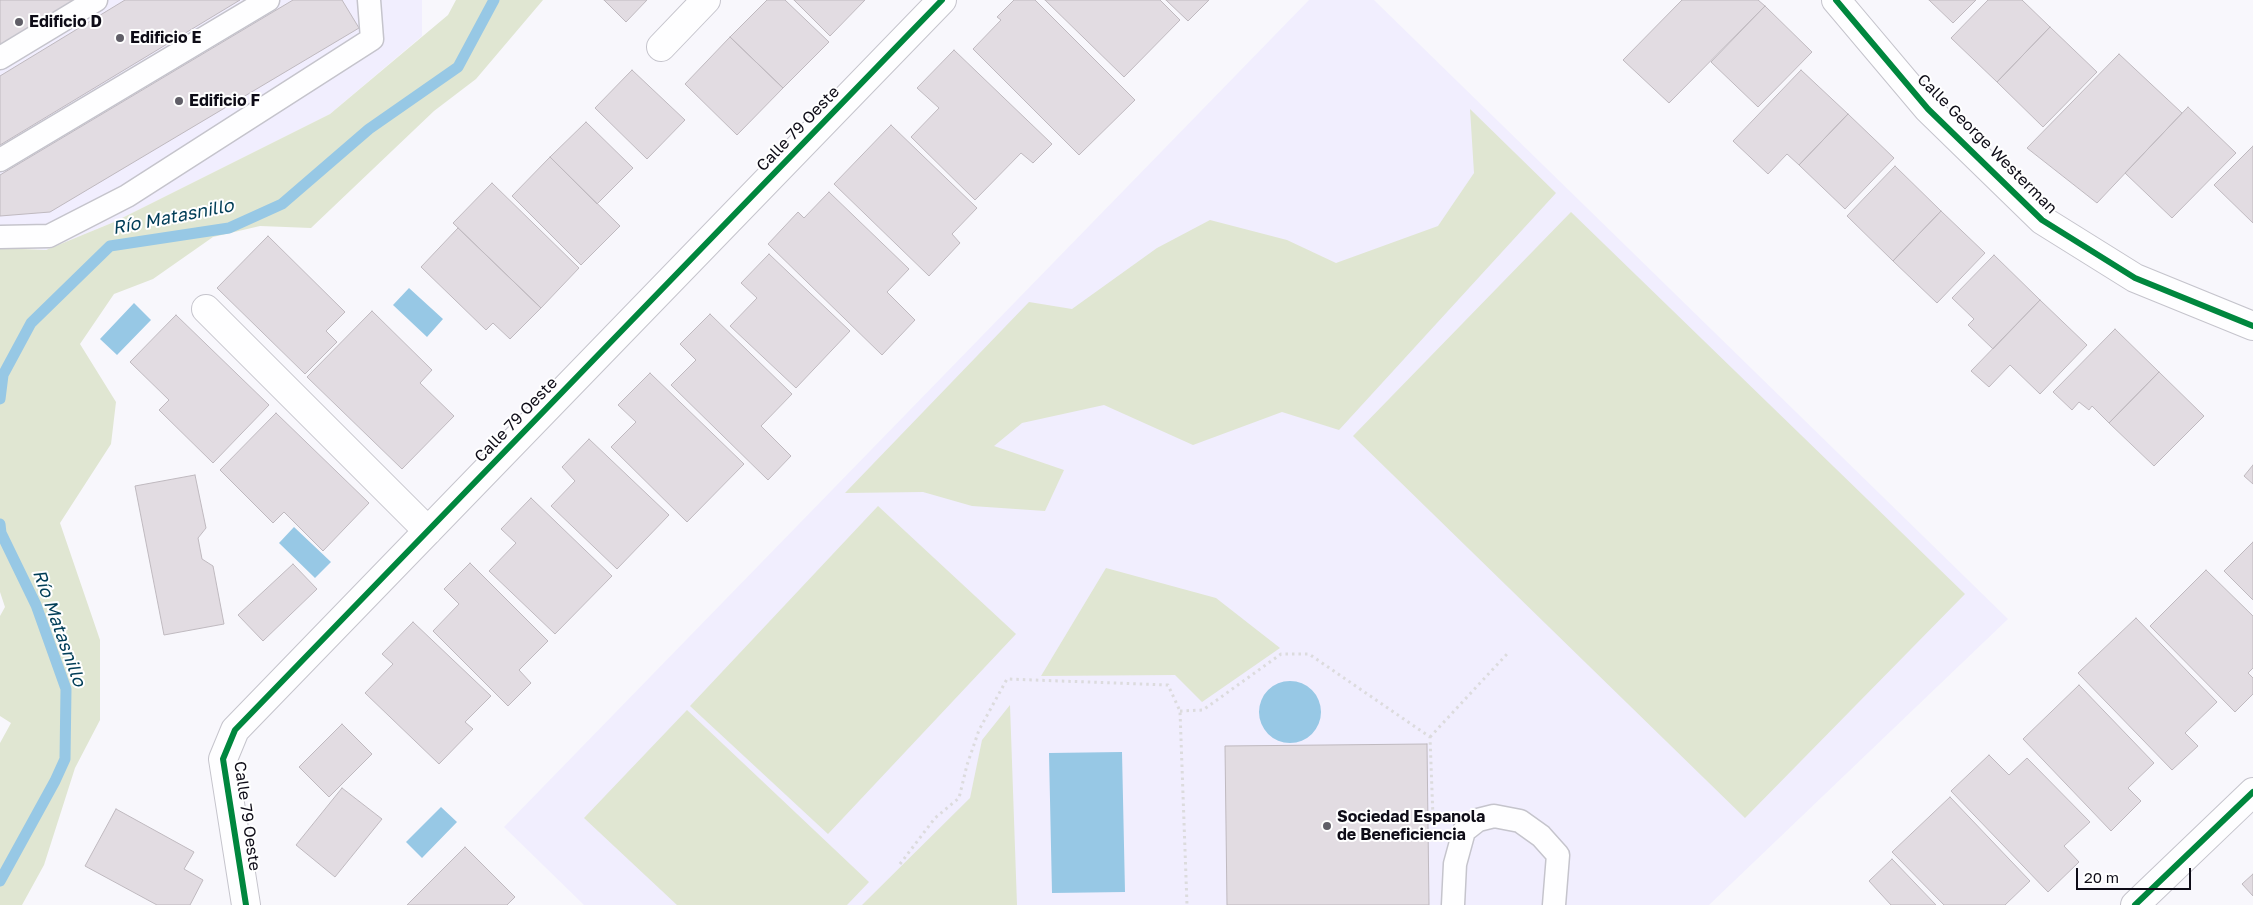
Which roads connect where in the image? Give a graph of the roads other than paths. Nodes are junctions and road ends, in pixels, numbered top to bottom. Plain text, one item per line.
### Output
1 (96, 0) edge
2 (268, 0) edge
3 (370, 0) edge
4 (706, 0) edge
5 (942, 0) edge
6 (1836, 0) edge
7 (661, 47) dead end
8 (0, 58) edge
9 (0, 160) edge
10 (0, 237) edge
11 (206, 309) dead end
12 (2253, 326) edge
13 (428, 531) junction
14 (2253, 792) edge
15 (246, 905) edge
16 (1453, 905) edge
17 (1554, 905) edge
18 (2135, 905) edge

1 - 8 lane
2 - 9 lane
3 - 10 lane
4 - 7 street
5 - 13 street, Calle 79 Oeste
6 - 12 street, Calle George Westerman
11 - 13 street
13 - 15 street, Calle 79 Oeste
14 - 18 street
16 - 17 lane

